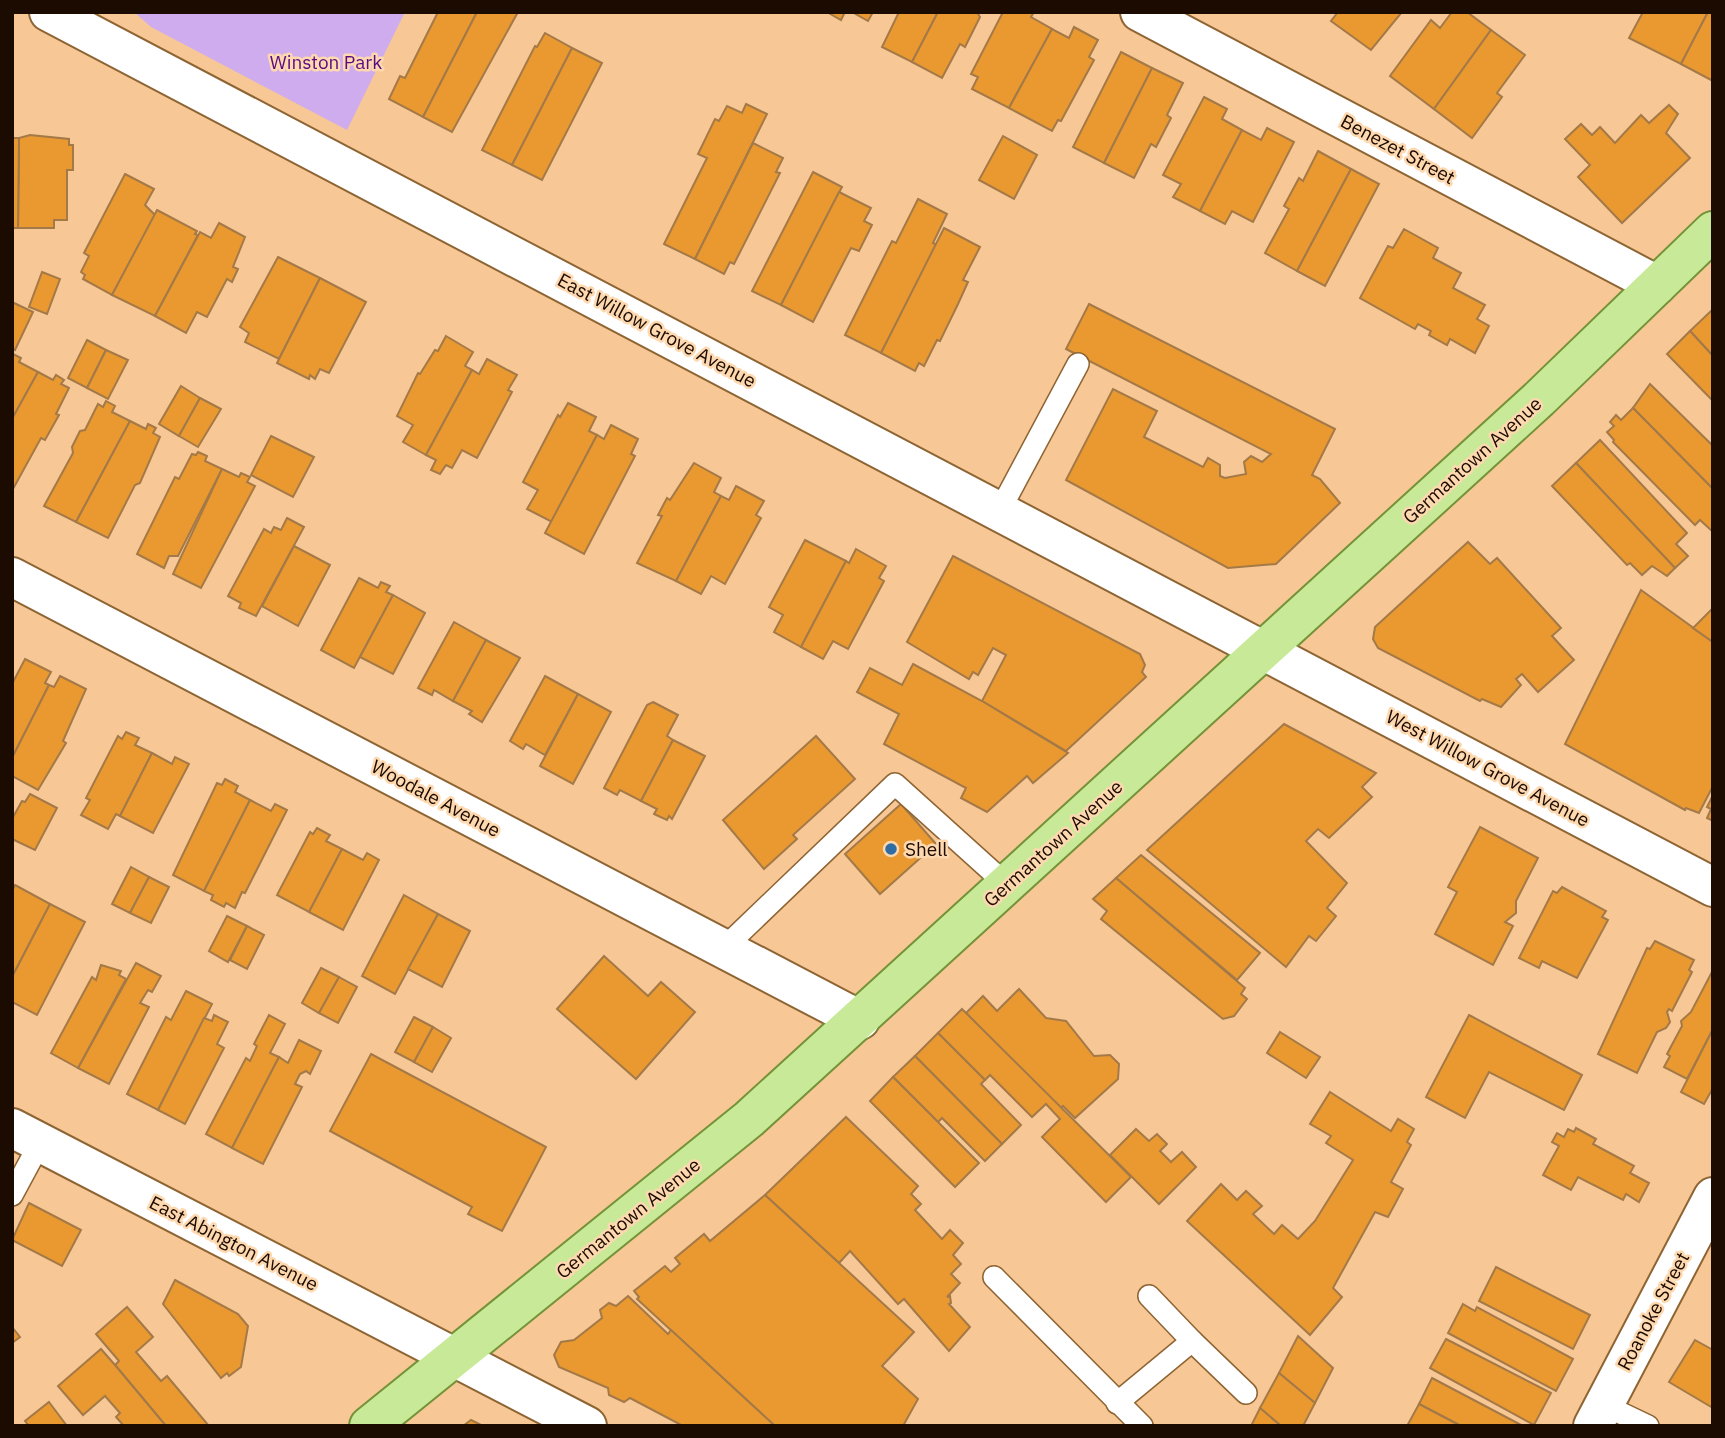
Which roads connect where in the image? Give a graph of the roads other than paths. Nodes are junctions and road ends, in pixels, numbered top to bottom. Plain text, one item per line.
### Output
1 (49, 12) edge
2 (1140, 12) edge
3 (1713, 231) edge
4 (1657, 285) junction
5 (1078, 363) dead end
6 (1000, 510) junction
7 (12, 576) edge
8 (1263, 651) junction
9 (1007, 885) junction
10 (1713, 887) edge
11 (724, 948) junction
12 (860, 1020) junction
13 (26, 1135) edge
14 (12, 1195) edge
15 (1713, 1197) edge
16 (993, 1277) dead end
17 (1149, 1296) dead end
18 (1192, 1341) junction
19 (455, 1357) junction
20 (1246, 1393) dead end
21 (1117, 1403) junction
22 (1598, 1415) edge
23 (369, 1426) edge
24 (586, 1426) edge
25 (1142, 1426) edge
26 (1648, 1426) edge

1 - 6 street, East Willow Grove Avenue
2 - 4 street, Benezet Street
3 - 4 main road, Germantown Avenue
4 - 8 main road, Germantown Avenue
5 - 6 lane
6 - 8 street, East Willow Grove Avenue
7 - 11 street, Woodale Avenue
8 - 9 main road, Germantown Avenue
8 - 10 street, West Willow Grove Avenue
9 - 11 lane
9 - 12 main road, Germantown Avenue
11 - 12 street, Woodale Avenue
12 - 19 main road, Germantown Avenue
13 - 14 lane
13 - 19 street, East Abington Avenue
15 - 22 street, Roanoke Street
16 - 21 lane
17 - 18 lane
18 - 20 lane
18 - 21 lane
19 - 23 main road, Germantown Avenue
19 - 24 street, East Abington Avenue
21 - 25 lane
22 - 26 lane

